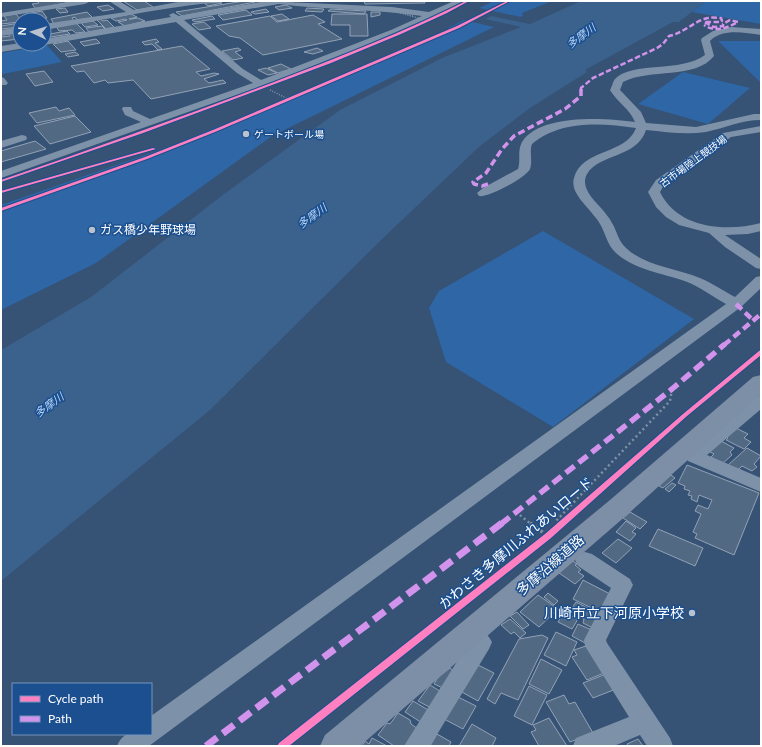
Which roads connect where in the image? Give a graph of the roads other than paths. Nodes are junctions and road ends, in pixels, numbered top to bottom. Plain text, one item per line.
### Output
1 (113, 1) edge
2 (208, 1) edge
3 (277, 1) edge
4 (280, 1) edge
5 (460, 1) edge
6 (353, 4) edge
7 (87, 5) edge
8 (161, 8) junction
9 (132, 12) junction
10 (1, 15) edge
11 (106, 18) junction
12 (430, 18) junction
13 (179, 19) junction
14 (52, 26) edge
15 (123, 28) junction
16 (12, 31) edge
17 (761, 32) edge
18 (1, 33) edge
19 (52, 41) edge
20 (12, 47) edge
21 (1, 49) edge
22 (264, 87) junction
23 (127, 109) dead end
24 (761, 116) edge
25 (151, 123) junction
26 (642, 126) junction
27 (761, 129) edge
28 (22, 138) dead end
29 (1, 145) edge
30 (1, 175) edge
31 (483, 192) dead end
32 (761, 227) edge
33 (713, 230) junction
34 (761, 265) edge
35 (761, 280) edge
36 (736, 304) junction
37 (761, 382) edge
38 (761, 400) edge
39 (761, 485) edge
40 (585, 560) dead end
41 (471, 633) junction
42 (645, 722) junction
43 (152, 729) edge
44 (145, 735) edge
45 (129, 746) edge
46 (336, 746) edge
47 (416, 746) edge
48 (585, 746) edge
49 (661, 746) edge

1 - 9 street
2 - 8 street
3 - 4 street
4 - 6 street
4 - 13 street
5 - 12 street
6 - 12 street
7 - 10 street
7 - 11 street
8 - 9 street
8 - 13 street
9 - 11 street
11 - 14 street
11 - 15 street
12 - 22 street
13 - 15 street
13 - 22 street
15 - 19 street
16 - 18 street
17 - 26 street
20 - 21 street
22 - 25 street
23 - 25 street
24 - 26 street
25 - 30 street
26 - 31 street
26 - 36 street
27 - 33 street, 古市場陸上競技場
28 - 29 street
32 - 33 street, 古市場陸上競技場
33 - 34 street
35 - 36 street
36 - 43 street
37 - 41 main road, 多摩沿線道路
38 - 39 street
40 - 42 street
41 - 46 main road, 多摩沿線道路
41 - 47 street
42 - 48 street
42 - 49 street
44 - 45 street

